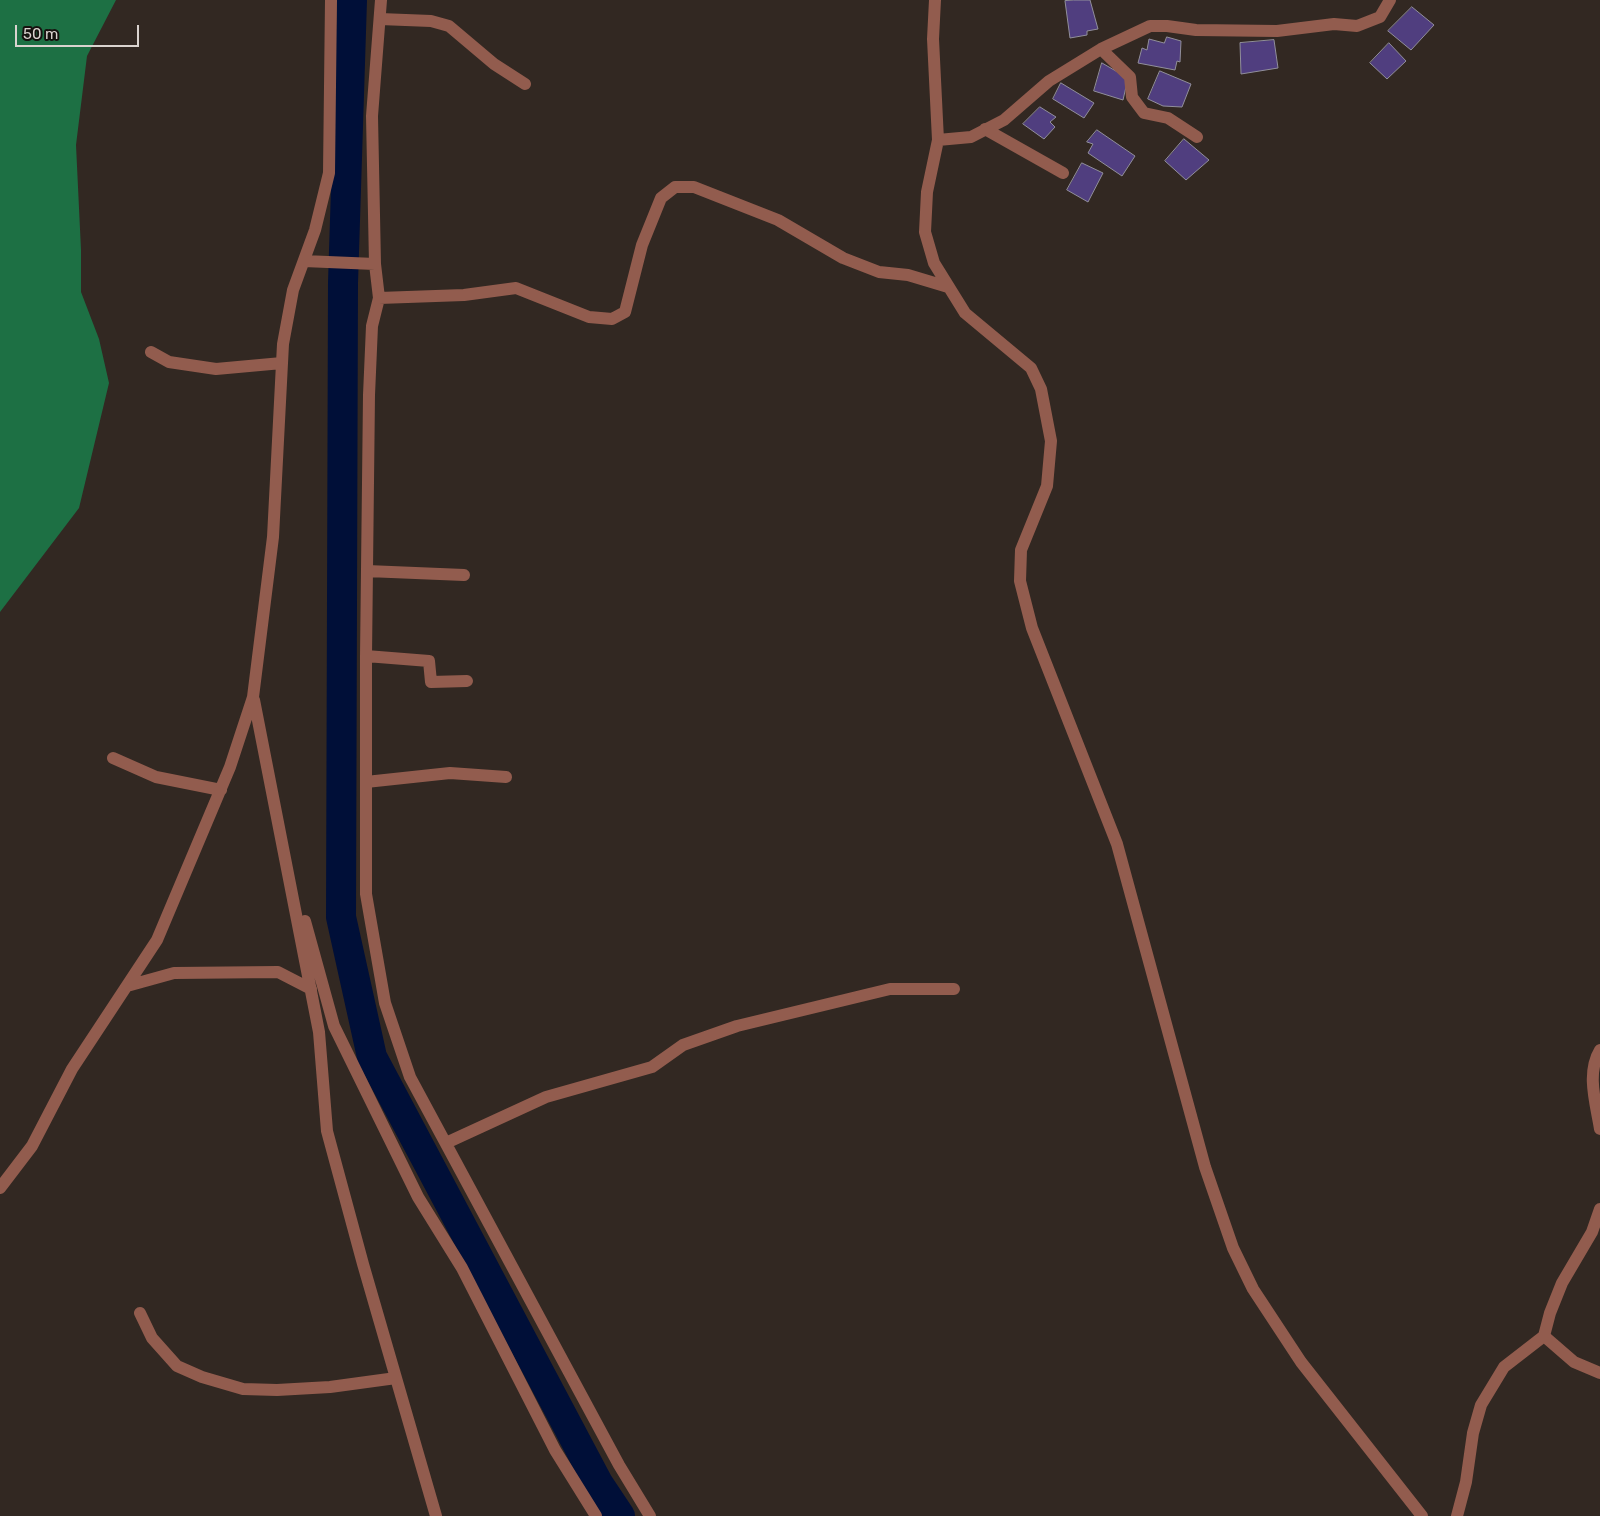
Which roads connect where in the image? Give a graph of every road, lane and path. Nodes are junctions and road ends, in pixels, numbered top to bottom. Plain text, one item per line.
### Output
1 (331, 0) edge
2 (381, 0) edge
3 (935, 0) edge
4 (1390, 0) edge
5 (380, 19) junction
6 (1101, 49) junction
7 (525, 84) dead end
8 (985, 129) junction
9 (1197, 137) dead end
10 (938, 140) junction
11 (1063, 173) dead end
12 (304, 261) junction
13 (375, 264) junction
14 (948, 287) junction
15 (379, 298) junction
16 (151, 352) dead end
17 (282, 363) junction
18 (367, 572) junction
19 (464, 575) dead end
20 (366, 656) junction
21 (467, 681) dead end
22 (253, 697) junction
23 (113, 758) dead end
24 (506, 777) dead end
25 (366, 782) junction
26 (220, 790) junction
27 (293, 896) junction
28 (127, 986) junction
29 (311, 989) junction
30 (954, 989) dead end
31 (1600, 1050) edge
32 (1600, 1129) edge
33 (446, 1143) junction
34 (0, 1188) edge
35 (1600, 1209) edge
36 (140, 1313) dead end
37 (1544, 1336) junction
38 (1600, 1374) edge
39 (396, 1378) junction
40 (436, 1516) edge
41 (596, 1516) edge
42 (650, 1516) edge
43 (1422, 1516) edge
44 (1458, 1516) edge

1 - 12 street
2 - 5 street
3 - 10 street
4 - 6 street
5 - 7 street
5 - 13 street
6 - 8 street
6 - 9 street
8 - 10 street
8 - 11 street
10 - 14 street
12 - 13 street
12 - 17 street
13 - 15 street
14 - 15 street
14 - 43 street
15 - 18 street
16 - 17 street
17 - 22 street
18 - 19 street
18 - 20 street
20 - 21 street
20 - 25 street
22 - 26 street
22 - 27 street
23 - 26 street
24 - 25 street
25 - 33 street
26 - 28 street
27 - 29 street
27 - 41 street
28 - 29 street
28 - 34 street
29 - 39 street
30 - 33 street
31 - 32 street
33 - 42 street
35 - 37 street
36 - 39 street
37 - 38 street
37 - 44 street
39 - 40 street

